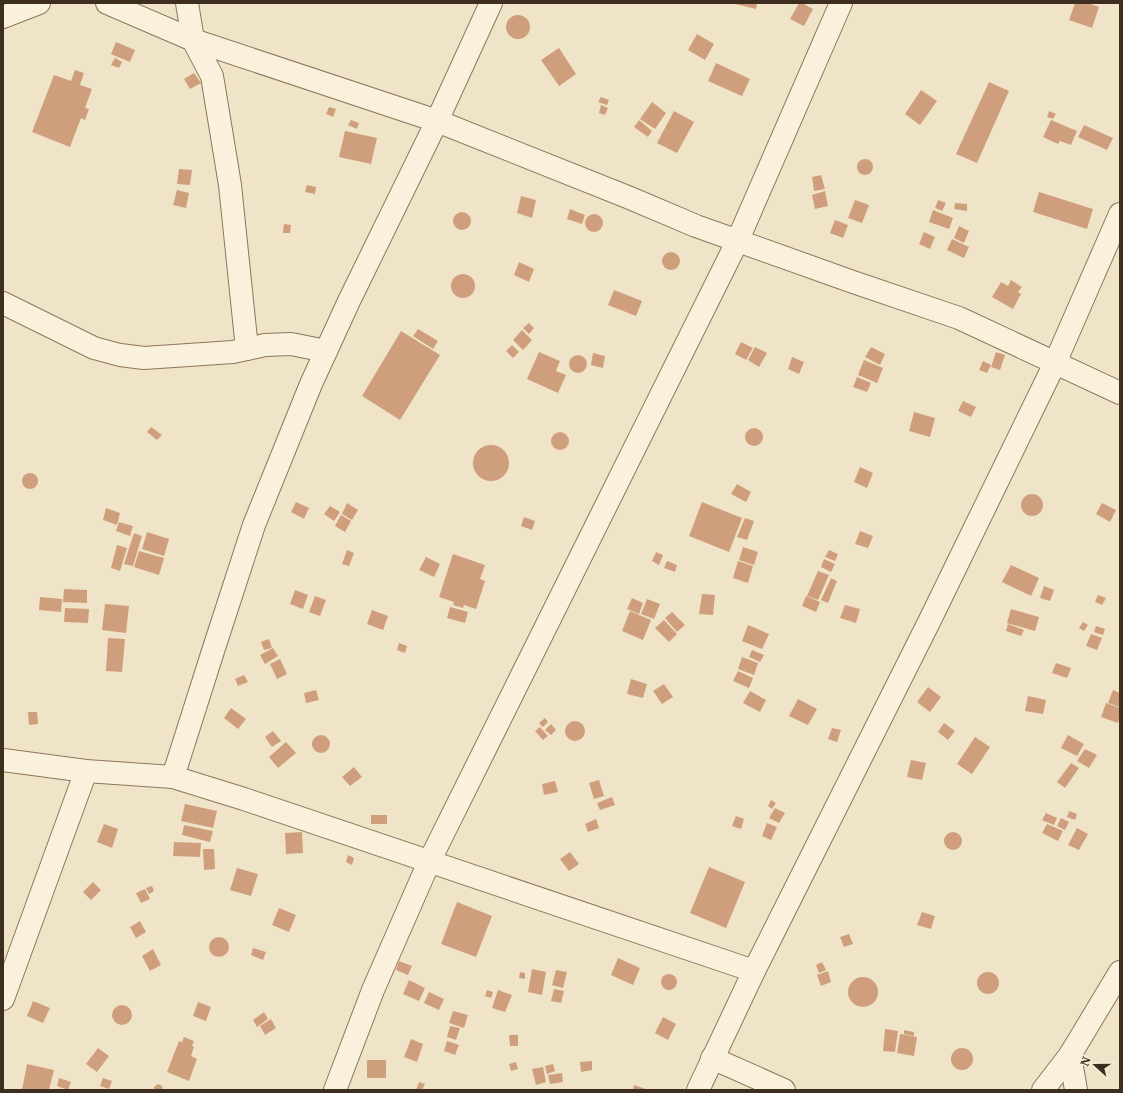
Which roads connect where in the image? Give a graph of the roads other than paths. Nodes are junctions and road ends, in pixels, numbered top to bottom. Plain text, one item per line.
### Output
1 (39, 3) edge
2 (107, 3) edge
3 (188, 3) edge
4 (491, 3) edge
5 (841, 3) edge
6 (3, 17) edge
7 (193, 40) junction
8 (437, 121) junction
9 (1120, 214) edge
10 (737, 242) junction
11 (3, 303) edge
12 (247, 349) junction
13 (326, 352) junction
14 (1055, 363) junction
15 (1120, 393) edge
16 (3, 760) edge
17 (86, 771) junction
18 (173, 777) junction
19 (429, 862) junction
20 (754, 971) junction
21 (1120, 972) edge
22 (3, 999) edge
23 (1070, 1055) junction
24 (712, 1058) junction
25 (335, 1090) edge
26 (698, 1090) edge
27 (784, 1090) edge
28 (1043, 1090) edge
29 (1076, 1090) edge

1 - 6 street
2 - 7 street
3 - 7 street
4 - 8 street
5 - 10 street
7 - 8 street
7 - 12 street
8 - 10 street
8 - 13 street
9 - 14 street
10 - 14 street
10 - 19 street
11 - 12 street
12 - 13 street
13 - 18 street
14 - 15 street
14 - 20 street
16 - 17 street
17 - 18 street
17 - 22 street
18 - 19 street
19 - 20 street
19 - 25 street
20 - 24 street
21 - 23 street
23 - 28 street
23 - 29 street
24 - 26 street
24 - 27 street

